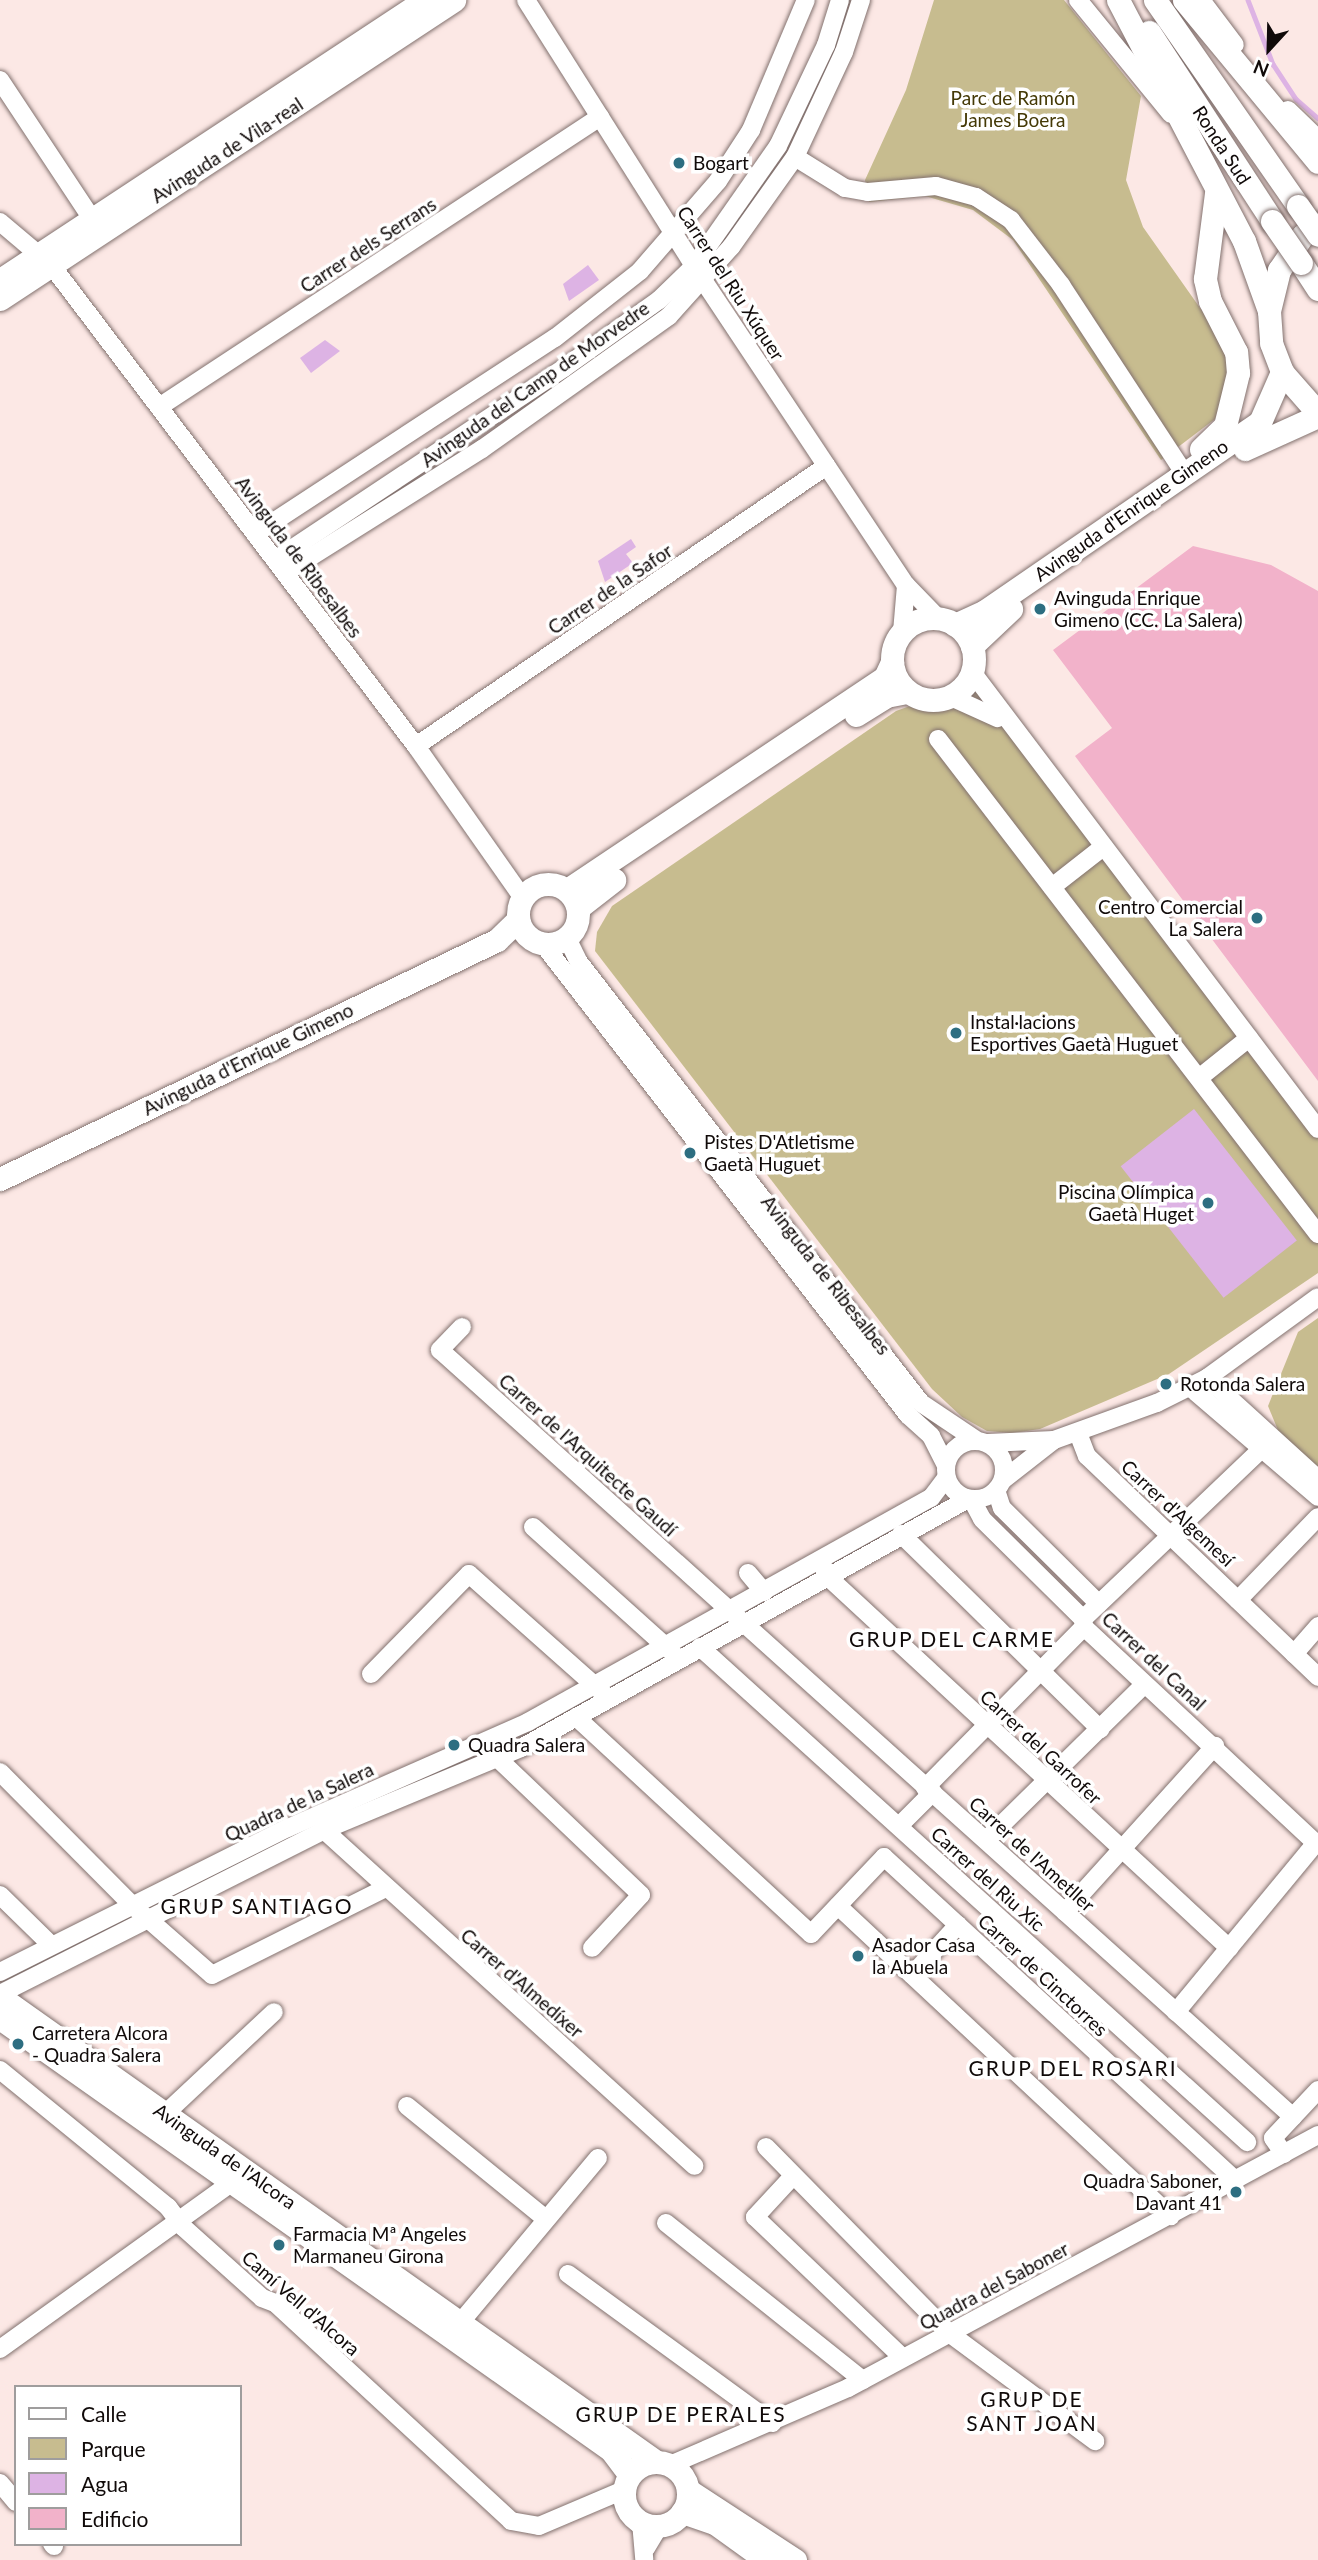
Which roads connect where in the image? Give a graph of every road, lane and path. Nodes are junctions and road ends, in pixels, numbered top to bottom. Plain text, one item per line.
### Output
1 (425, 0) edge
2 (454, 0) edge
3 (526, 0) edge
4 (806, 0) edge
5 (840, 0) edge
6 (861, 0) edge
7 (1079, 0) edge
8 (1118, 0) edge
9 (1128, 0) edge
10 (1155, 0) edge
11 (1184, 0) edge
12 (1193, 0) edge
13 (1201, 0) edge
14 (1228, 51) junction
15 (0, 80) edge
16 (600, 117) junction
17 (1188, 137) junction
18 (1318, 139) edge
19 (795, 157) junction
20 (1318, 162) edge
21 (1216, 189) junction
22 (92, 219) junction
23 (0, 222) edge
24 (1318, 225) edge
25 (675, 235) junction
26 (1318, 235) edge
27 (46, 259) junction
28 (698, 273) junction
29 (0, 280) edge
30 (1318, 289) edge
31 (0, 299) edge
32 (1269, 311) junction
33 (1282, 372) junction
34 (159, 407) junction
35 (1318, 415) edge
36 (1179, 465) junction
37 (827, 466) junction
38 (1153, 495) junction
39 (255, 534) junction
40 (280, 567) junction
41 (906, 585) junction
42 (947, 622) junction
43 (902, 632) junction
44 (972, 646) junction
45 (891, 662) junction
46 (972, 672) junction
47 (907, 692) junction
48 (951, 697) junction
49 (1006, 723) junction
50 (938, 739) dead end
51 (416, 746) junction
52 (1102, 848) junction
53 (1052, 887) junction
54 (572, 899) junction
55 (529, 917) junction
56 (567, 938) junction
57 (1248, 1038) junction
58 (1199, 1078) junction
59 (1318, 1129) edge
60 (0, 1179) edge
61 (1318, 1234) edge
62 (1318, 1297) edge
63 (1318, 1313) edge
64 (462, 1327) dead end
65 (1266, 1339) junction
66 (1207, 1378) junction
67 (1191, 1388) junction
68 (1078, 1433) junction
69 (1054, 1440) junction
70 (982, 1442) junction
71 (1267, 1444) junction
72 (946, 1472) junction
73 (1318, 1479) edge
74 (1000, 1485) junction
75 (1318, 1497) edge
76 (970, 1499) junction
77 (1318, 1517) edge
78 (533, 1527) dead end
79 (901, 1534) junction
80 (1175, 1534) junction
81 (824, 1568) junction
82 (748, 1573) dead end
83 (764, 1592) junction
84 (1238, 1600) junction
85 (1099, 1604) junction
86 (737, 1617) junction
87 (1084, 1623) junction
88 (1318, 1626) edge
89 (700, 1647) junction
90 (673, 1652) junction
91 (1294, 1654) junction
92 (1040, 1671) junction
93 (371, 1674) dead end
94 (1318, 1677) edge
95 (1144, 1685) junction
96 (602, 1692) junction
97 (576, 1717) junction
98 (986, 1726) junction
99 (1100, 1729) junction
100 (512, 1730) junction
101 (485, 1741) junction
102 (1214, 1746) junction
103 (521, 1748) junction
104 (495, 1758) junction
105 (0, 1772) edge
106 (1047, 1781) junction
107 (929, 1790) junction
108 (901, 1824) dead end
109 (324, 1830) junction
110 (986, 1840) junction
111 (1317, 1844) edge
112 (1122, 1849) junction
113 (384, 1889) junction
114 (0, 1895) edge
115 (132, 1905) junction
116 (838, 1906) junction
117 (1065, 1912) junction
118 (150, 1916) junction
119 (958, 1925) junction
120 (51, 1945) junction
121 (592, 1948) dead end
122 (1230, 1948) junction
123 (0, 1972) edge
124 (912, 1975) junction
125 (0, 1995) edge
126 (274, 2012) dead end
127 (1176, 2012) junction
128 (0, 2018) edge
129 (0, 2070) edge
130 (1317, 2094) edge
131 (407, 2106) dead end
132 (165, 2114) junction
133 (1293, 2117) junction
134 (1318, 2136) edge
135 (1247, 2142) dead end
136 (766, 2147) dead end
137 (1284, 2154) junction
138 (598, 2158) dead end
139 (694, 2166) dead end
140 (793, 2175) junction
141 (1236, 2181) junction
142 (232, 2182) junction
143 (1171, 2216) junction
144 (545, 2219) junction
145 (179, 2221) junction
146 (666, 2223) dead end
147 (568, 2274) dead end
148 (460, 2323) junction
149 (949, 2333) junction
150 (0, 2349) edge
151 (904, 2358) junction
152 (863, 2380) junction
153 (772, 2423) junction
154 (1095, 2441) dead end
155 (677, 2478) junction
156 (627, 2482) junction
157 (0, 2483) edge
158 (14, 2500) edge
159 (651, 2524) junction
160 (645, 2554) edge
161 (766, 2560) edge
162 (795, 2560) edge

1 - 22 main road, Avinguda de Vila-real
2 - 27 main road, Avinguda de Vila-real
3 - 16 street, Carrer del Riu Xúquer
4 - 25 street, Avinguda del Camp de Morvedre
5 - 28 street, Avinguda del Camp de Morvedre
6 - 19 street, Avinguda del Camp de Morvedre
7 - 17 street
8 - 17 main road
9 - 30 main road, Ronda Sud, bridge
10 - 26 main road, Ronda Sud, bridge
11 - 14 main road
12 - 14 street
13 - 18 street
14 - 20 main road
15 - 22 street
16 - 25 street, Carrer del Riu Xúquer
16 - 34 street, Carrer dels Serrans
17 - 21 main road
19 - 28 street, Avinguda del Camp de Morvedre
19 - 36 street
21 - 32 main road
21 - 36 main road
22 - 27 main road, Avinguda de Vila-real
23 - 27 street, Avinguda de Ribesalbes
24 - 32 main road
25 - 28 street, Carrer del Riu Xúquer
25 - 39 street, Avinguda del Camp de Morvedre
27 - 29 main road, Avinguda de Vila-real
27 - 31 main road, Avinguda de Vila-real
27 - 34 street, Avinguda de Ribesalbes
28 - 37 street, Carrer del Riu Xúquer
28 - 40 street, Avinguda del Camp de Morvedre
32 - 33 main road
33 - 35 main road
33 - 38 main road, Avinguda d'Enrique Gimeno
34 - 39 street, Avinguda de Ribesalbes
35 - 44 main road, Avinguda d'Enrique Gimeno
36 - 38 main road
37 - 41 street, Carrer del Riu Xúquer
37 - 51 street, Carrer de la Safor
38 - 42 main road, Avinguda d'Enrique Gimeno
39 - 40 street, Avinguda de Ribesalbes
40 - 51 street, Avinguda de Ribesalbes
41 - 42 street, Carrer del Riu Xúquer
41 - 43 street
42 - 43 main road
42 - 44 main road
43 - 45 main road
44 - 46 main road
45 - 47 main road
45 - 54 main road
46 - 48 main road
46 - 49 street
47 - 48 main road
47 - 54 main road
48 - 49 street
49 - 52 street
50 - 53 street
51 - 55 street, Avinguda de Ribesalbes
52 - 53 street
52 - 57 street
53 - 58 street
54 - 55 main road
54 - 56 main road
55 - 56 main road
55 - 60 main road, Avinguda d'Enrique Gimeno
55 - 72 street, Avinguda de Ribesalbes
56 - 70 street, Avinguda de Ribesalbes
57 - 58 street
57 - 59 street
58 - 61 street
62 - 65 street
63 - 65 street
64 - 86 street, Carrer de l'Arquitecte Gaudí
65 - 66 street
66 - 67 street
66 - 71 street
67 - 68 street
67 - 71 street
68 - 69 street
68 - 80 street, Carrer d'Algemesí
69 - 70 street
69 - 74 street
70 - 72 street
70 - 74 street
71 - 73 street
71 - 75 street
71 - 80 street
72 - 76 street
72 - 81 street, Quadra de la Salera
74 - 76 street
74 - 85 street, Carrer del Canal
76 - 79 street, Quadra de la Salera
76 - 87 street, Carrer del Canal
77 - 84 street
78 - 90 street
79 - 81 street, Quadra de la Salera
79 - 92 street
80 - 84 street, Carrer d'Algemesí
80 - 85 street
81 - 83 street, Quadra de la Salera
81 - 86 street, Quadra de la Salera
81 - 98 street, Carrer del Garrofer
82 - 83 street
83 - 86 street, Quadra de la Salera
84 - 91 street, Carrer d'Algemesí
85 - 87 street
86 - 89 street, Quadra de la Salera
86 - 90 street, Quadra de la Salera
86 - 107 street, Carrer de l'Ametller
87 - 92 street
87 - 95 street, Carrer del Canal
88 - 91 street
89 - 90 street, Quadra de la Salera
89 - 135 street, Carrer del Riu Xic
90 - 96 street, Quadra de la Salera
91 - 94 street, Carrer d'Algemesí
92 - 98 street
92 - 99 street
93 - 96 street
95 - 99 street
95 - 102 street, Carrer del Canal
96 - 97 street, Quadra de la Salera
96 - 100 street, Quadra de la Salera
97 - 103 street, Quadra de la Salera
97 - 116 street
98 - 106 street, Carrer del Garrofer
98 - 107 street
99 - 106 street
100 - 101 street, Quadra de la Salera
100 - 103 street
101 - 104 street
101 - 115 street, Quadra de la Salera
102 - 111 street, Carrer del Canal
102 - 112 street
103 - 104 street, Quadra de la Salera
104 - 109 street, Quadra de la Salera
104 - 121 street
105 - 115 street
106 - 110 street
106 - 112 street, Carrer del Garrofer
107 - 108 street
107 - 110 street, Carrer de l'Ametller
109 - 113 street, Carrer d'Almedíxer
109 - 118 street, Quadra de la Salera
110 - 117 street, Carrer de l'Ametller
111 - 122 street
112 - 117 street
112 - 122 street, Carrer del Garrofer
113 - 118 street
113 - 139 street, Carrer d'Almedíxer
114 - 120 street
115 - 118 street
115 - 120 street, Quadra de la Salera
116 - 119 street, Carrer de Cinctorres
116 - 124 street
117 - 127 street, Carrer de l'Ametller
118 - 125 street, Quadra de la Salera
119 - 124 street
119 - 141 street, Carrer de Cinctorres
120 - 123 street, Quadra de la Salera
122 - 127 street
124 - 143 street
125 - 132 main road, Avinguda de l'Alcora
126 - 132 street
127 - 133 street, Carrer de l'Ametller
128 - 142 main road, Avinguda de l'Alcora
129 - 145 street, Camí Vell d'Alcora
130 - 133 street
131 - 144 street
132 - 148 main road, Avinguda de l'Alcora
133 - 137 street
134 - 137 street, Quadra del Saboner
136 - 140 street
137 - 141 street, Quadra del Saboner
138 - 144 street
140 - 149 street
140 - 151 street
141 - 143 street, Quadra del Saboner
142 - 145 street
142 - 156 main road, Avinguda de l'Alcora
143 - 149 street, Quadra del Saboner
144 - 148 street
145 - 150 street
145 - 156 street, Camí Vell d'Alcora
146 - 152 street
147 - 153 street
148 - 155 main road, Avinguda de l'Alcora
149 - 151 street, Quadra del Saboner
149 - 154 street
151 - 152 street, Quadra del Saboner
152 - 153 street, Quadra del Saboner
153 - 155 street, Quadra del Saboner
155 - 156 main road
155 - 159 main road
155 - 161 main road, Avinguda de l'Alcora
155 - 162 main road, Avinguda de l'Alcora
156 - 159 main road, Avinguda de l'Alcora
157 - 158 street
159 - 160 street

